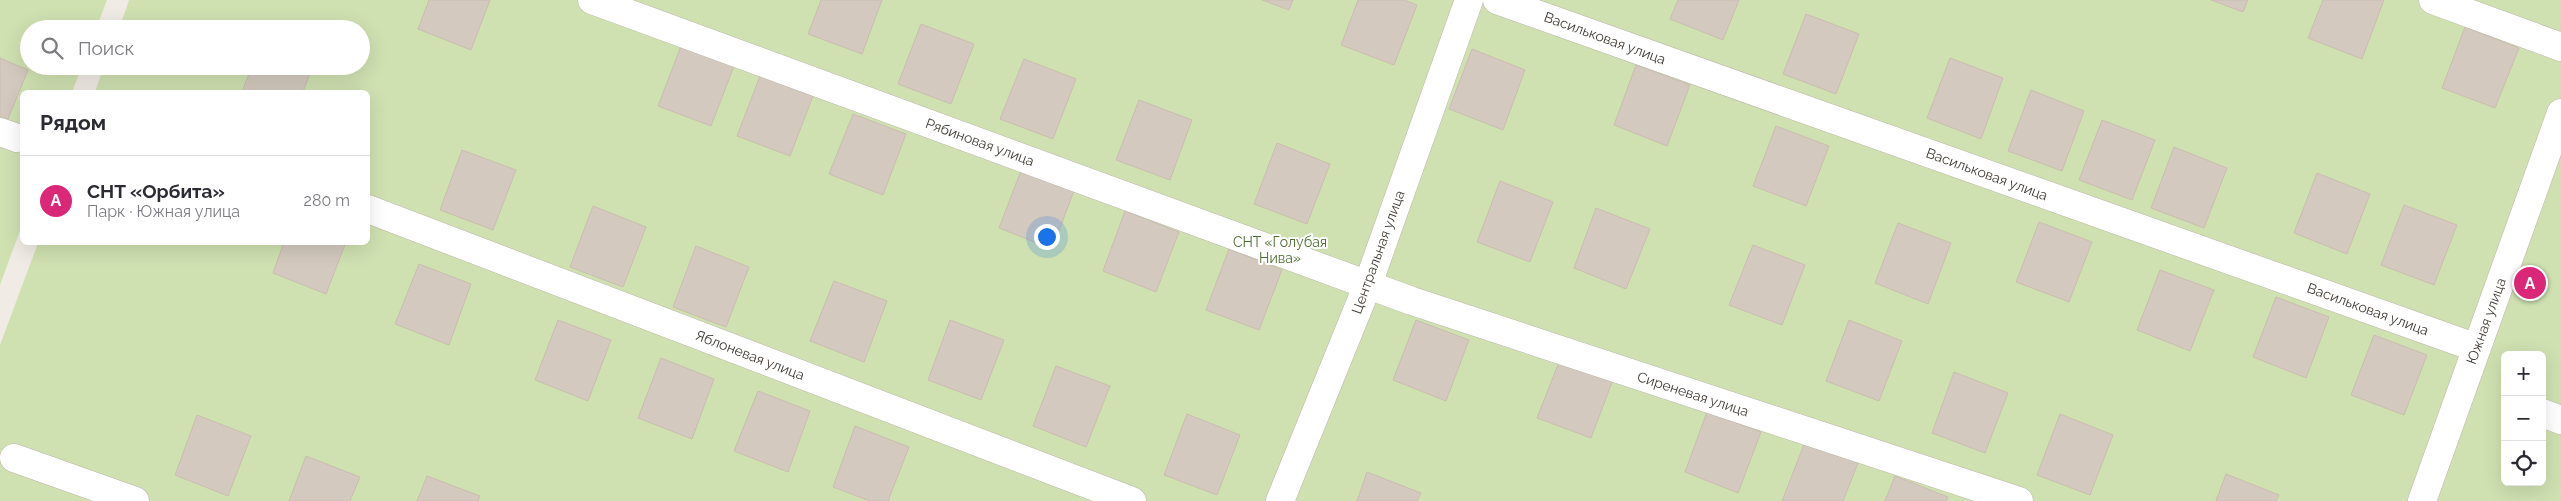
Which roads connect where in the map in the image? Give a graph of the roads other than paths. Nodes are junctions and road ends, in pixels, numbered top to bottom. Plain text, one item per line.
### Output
1 (592, 0) edge
2 (1469, 0) edge
3 (1497, 0) edge
4 (2433, 0) edge
5 (2561, 47) edge
6 (2561, 113) edge
7 (370, 210) edge
8 (1368, 284) junction
9 (2477, 348) junction
10 (2546, 414) edge
11 (2561, 420) edge
12 (14, 458) dead end
13 (135, 501) edge
14 (1132, 501) edge
15 (1280, 501) edge
16 (2020, 501) edge
17 (2422, 501) edge

1 - 8 street, Рябиновая улица
2 - 8 street, Центральная улица
3 - 9 street, Васильковая улица
4 - 5 street
6 - 9 street, Южная улица
7 - 14 street, Яблоневая улица
8 - 15 street, Центральная улица
8 - 16 street, Сиреневая улица
9 - 17 street, Южная улица
10 - 11 street
12 - 13 street

